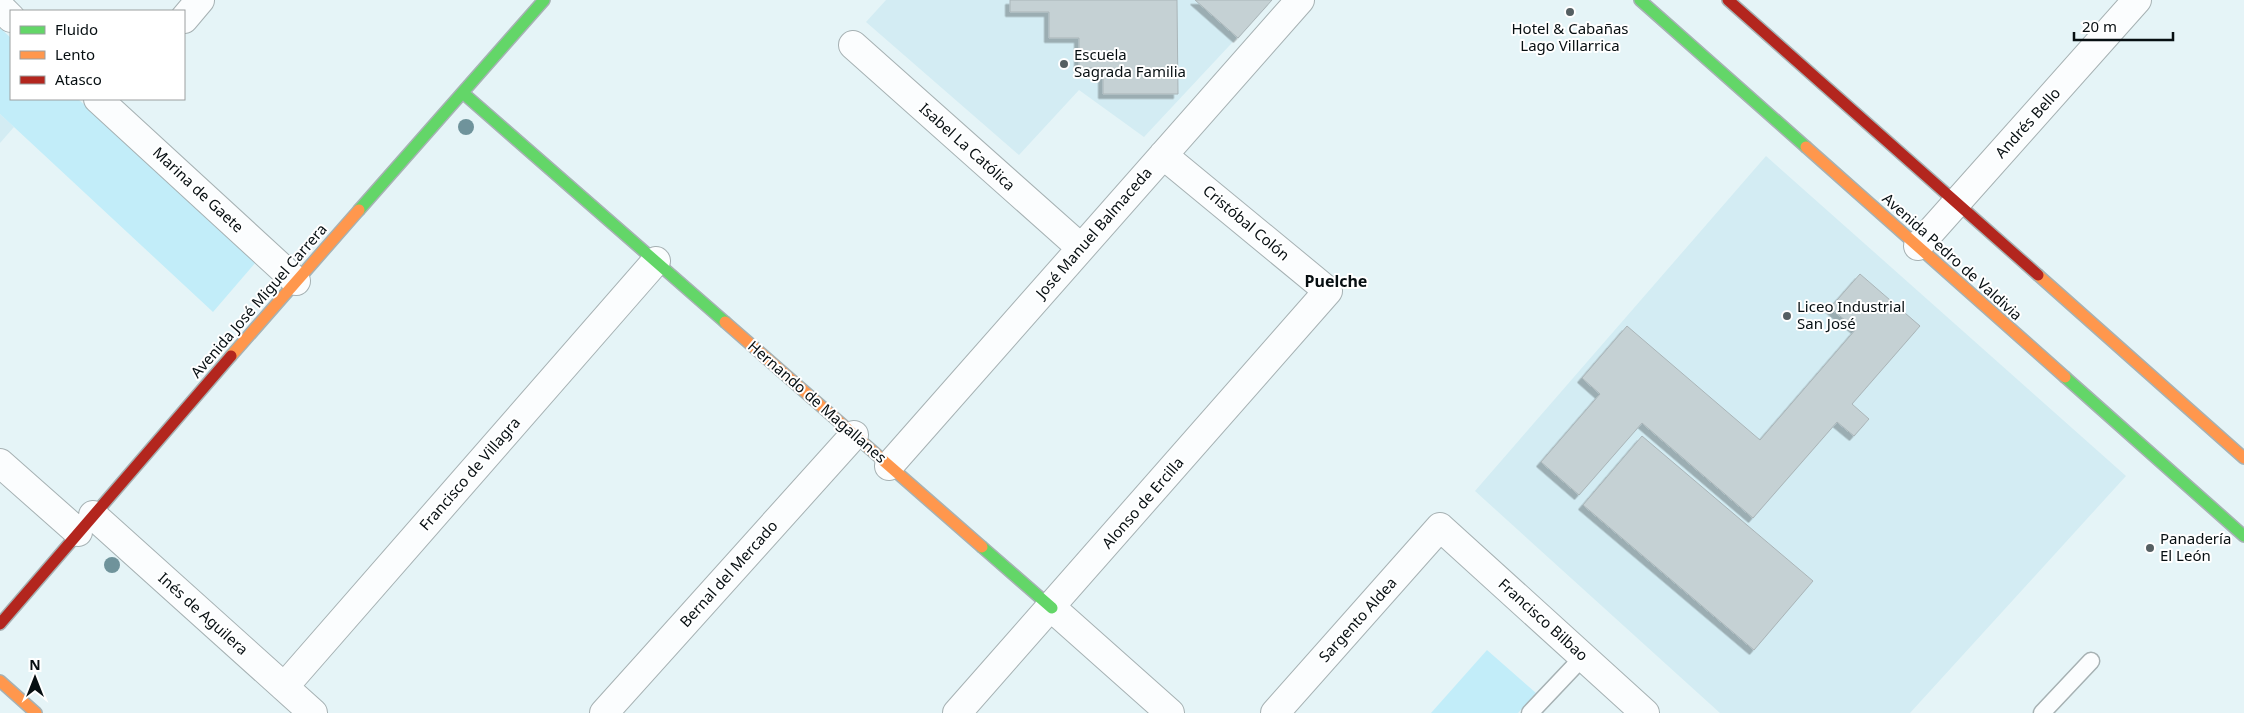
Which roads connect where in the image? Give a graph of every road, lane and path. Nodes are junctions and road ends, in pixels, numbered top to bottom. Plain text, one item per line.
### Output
1 (200, 0) edge
2 (544, 0) edge
3 (1300, 0) edge
4 (1640, 0) edge
5 (1728, 0) edge
6 (2138, 0) edge
7 (0, 7) edge
8 (10, 17) edge
9 (185, 18) edge
10 (853, 45) dead end
11 (463, 93) junction
12 (105, 101) edge
13 (1163, 155) junction
14 (1956, 204) junction
15 (1918, 246) junction
16 (1081, 248) junction
17 (656, 261) junction
18 (296, 282) junction
19 (1328, 291) joint
20 (854, 435) junction
21 (2244, 458) edge
22 (0, 463) edge
23 (889, 466) junction
24 (85, 524) junction
25 (1440, 527) joint
26 (2244, 536) edge
27 (1052, 608) junction
28 (0, 624) edge
29 (1583, 657) junction
30 (2091, 661) dead end
31 (0, 681) edge
32 (284, 687) junction
33 (36, 713) edge
34 (313, 713) edge
35 (604, 713) edge
36 (957, 713) edge
37 (1170, 713) edge
38 (1275, 713) edge
39 (1530, 713) edge
40 (1645, 713) edge
41 (2042, 713) edge

1 - 9 street
2 - 11 main road, Avenida José Miguel Carrera
3 - 13 street, José Manuel Balmaceda
4 - 15 main road, Avenida Pedro de Valdivia
5 - 14 main road
6 - 14 street, Andrés Bello
7 - 8 street
10 - 16 street, Isabel La Católica
11 - 17 main road, Hernando de Magallanes
11 - 18 main road, Avenida José Miguel Carrera
12 - 18 street, Marina de Gaete
13 - 16 street, José Manuel Balmaceda
13 - 19 street, Cristóbal Colón
14 - 15 street, Andrés Bello
14 - 21 main road
15 - 26 main road, Avenida Pedro de Valdivia
16 - 23 street, José Manuel Balmaceda
17 - 20 main road, Hernando de Magallanes
17 - 32 street, Francisco de Villagra
18 - 24 main road, Avenida José Miguel Carrera
19 - 27 street, Alonso de Ercilla
20 - 23 main road, Hernando de Magallanes
20 - 35 street, Bernal del Mercado
22 - 24 street, Inés de Aguilera
23 - 27 main road, Hernando de Magallanes
24 - 28 main road, Avenida José Miguel Carrera
24 - 32 street, Inés de Aguilera
25 - 29 street, Francisco Bilbao
25 - 38 street, Sargento Aldea
27 - 36 street, Alonso de Ercilla
27 - 37 street, Hernando de Magallanes
29 - 39 lane
29 - 40 street, Francisco Bilbao
30 - 41 lane
31 - 33 main road
32 - 34 street, Inés de Aguilera

